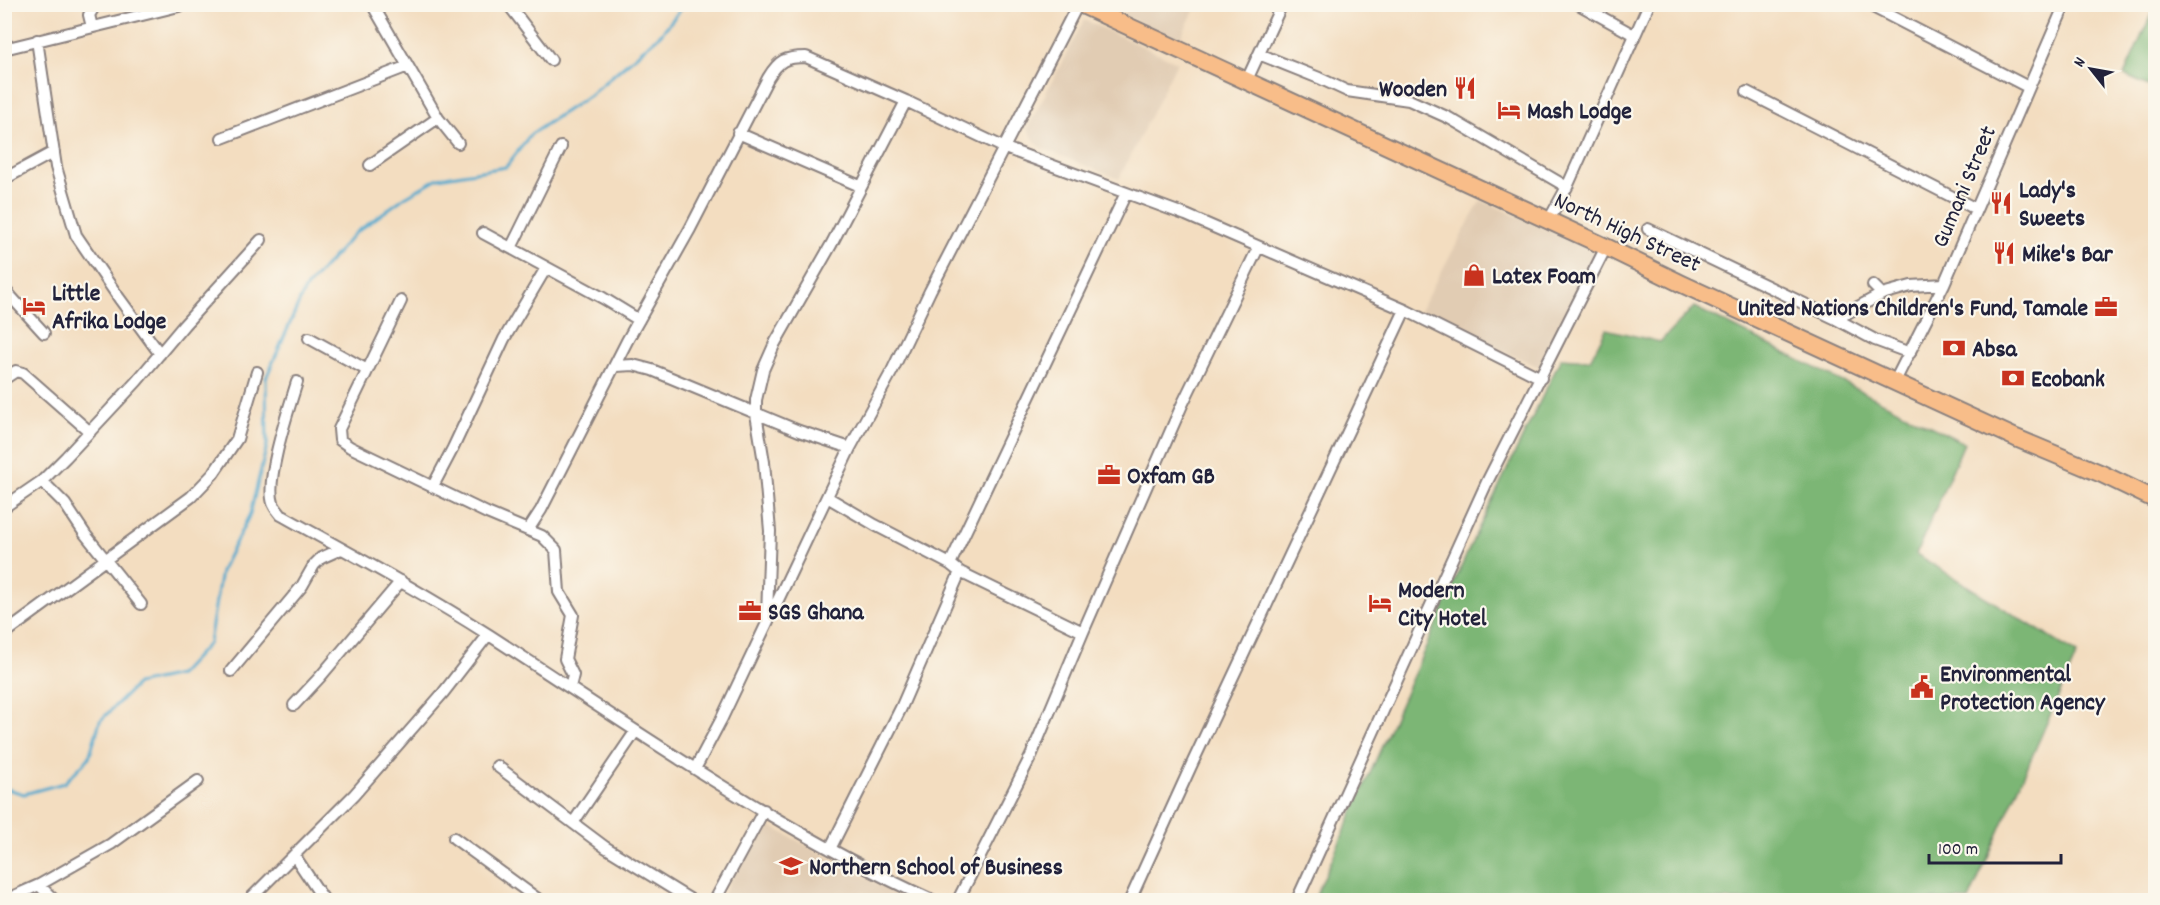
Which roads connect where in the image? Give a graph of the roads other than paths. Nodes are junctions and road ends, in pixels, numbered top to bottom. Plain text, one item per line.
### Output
1 (96, 4) edge
2 (187, 4) edge
3 (372, 4) edge
4 (508, 4) edge
5 (1079, 4) edge
6 (1282, 4) edge
7 (1578, 4) edge
8 (1649, 4) edge
9 (1867, 4) edge
10 (2065, 4) edge
11 (92, 27) junction
12 (1634, 35) junction
13 (37, 40) junction
14 (4, 49) edge
15 (1259, 54) junction
16 (551, 60) dead end
17 (408, 66) junction
18 (1246, 82) junction
19 (2028, 87) junction
20 (1747, 92) dead end
21 (906, 102) junction
22 (438, 118) junction
23 (738, 134) junction
24 (222, 138) dead end
25 (458, 143) dead end
26 (561, 147) dead end
27 (1005, 148) junction
28 (54, 152) junction
29 (370, 165) dead end
30 (4, 179) edge
31 (860, 186) junction
32 (1567, 187) junction
33 (1126, 192) junction
34 (1976, 209) junction
35 (1549, 220) junction
36 (1648, 229) dead end
37 (483, 233) dead end
38 (261, 240) dead end
39 (1606, 247) junction
40 (511, 248) junction
41 (1258, 248) junction
42 (546, 268) junction
43 (1944, 284) junction
44 (1873, 285) dead end
45 (4, 289) edge
46 (1882, 294) junction
47 (401, 301) dead end
48 (1405, 310) junction
49 (1836, 319) junction
50 (639, 320) junction
51 (44, 333) dead end
52 (309, 338) dead end
53 (1910, 353) junction
54 (160, 354) junction
55 (616, 366) junction
56 (367, 370) junction
57 (257, 372) dead end
58 (1541, 378) junction
59 (4, 379) edge
60 (1895, 381) junction
61 (297, 382) dead end
62 (756, 414) junction
63 (90, 432) junction
64 (850, 448) junction
65 (42, 481) junction
66 (433, 486) junction
67 (827, 497) junction
68 (2156, 500) edge
69 (4, 507) edge
70 (528, 530) junction
71 (341, 549) junction
72 (104, 559) junction
73 (951, 564) junction
74 (960, 572) junction
75 (400, 581) junction
76 (141, 604) dead end
77 (767, 621) junction
78 (1083, 632) junction
79 (4, 634) edge
80 (488, 635) junction
81 (231, 671) dead end
82 (570, 687) junction
83 (294, 705) dead end
84 (635, 732) junction
85 (497, 766) dead end
86 (695, 769) junction
87 (198, 781) dead end
88 (764, 810) junction
89 (573, 823) junction
90 (454, 838) dead end
91 (830, 849) junction
92 (294, 855) junction
93 (39, 885) junction
94 (4, 900) edge
95 (54, 900) edge
96 (249, 900) edge
97 (324, 900) edge
98 (538, 900) edge
99 (691, 900) edge
100 (715, 900) edge
101 (932, 900) edge
102 (958, 900) edge
103 (1130, 900) edge
104 (1297, 900) edge

1 - 11 street
2 - 11 street
3 - 17 street
4 - 16 street
5 - 18 highway, North High Street
5 - 27 street
6 - 15 street
7 - 12 street
8 - 12 street
9 - 19 street
10 - 19 street, Gumani Street
11 - 13 street
12 - 32 street
13 - 14 street
13 - 28 street
15 - 18 street
15 - 32 street
17 - 22 street
17 - 24 street
18 - 35 highway, North High Street
19 - 34 street, Gumani Street
20 - 34 street
21 - 23 street
21 - 27 street
21 - 31 street
22 - 25 street
22 - 29 street
23 - 31 street
23 - 50 street
26 - 40 street
27 - 33 street
27 - 64 street
28 - 30 street
28 - 54 street
31 - 62 street
32 - 35 street
33 - 41 street
33 - 73 street
34 - 43 street, Gumani Street
35 - 39 highway, North High Street
36 - 49 street
37 - 40 street
38 - 54 street
39 - 58 street
39 - 60 highway, North High Street
40 - 42 street
41 - 48 street
41 - 78 street
42 - 50 street
42 - 66 street
43 - 46 street
43 - 53 street, Gumani Street
44 - 46 street
45 - 51 street
46 - 49 street
47 - 56 street
48 - 58 street
48 - 103 street
49 - 53 street
50 - 55 street
52 - 56 street
53 - 60 street, Gumani Street
54 - 63 street
55 - 62 street
55 - 70 street
56 - 66 street
57 - 72 street
58 - 104 street
59 - 63 street
60 - 68 highway, North High Street
61 - 71 street
62 - 64 street
62 - 77 street
63 - 65 street
64 - 67 street
65 - 69 street
65 - 72 street
66 - 70 street
67 - 73 street
67 - 77 street
70 - 82 street
71 - 75 street
71 - 81 street
72 - 76 street
72 - 79 street
73 - 74 street
74 - 78 street
74 - 91 street
75 - 80 street
75 - 83 street
77 - 86 street
78 - 102 street
80 - 82 street
80 - 92 street
82 - 84 street
84 - 86 street
84 - 89 street
85 - 89 street
86 - 88 street
87 - 93 street
88 - 91 street
88 - 100 street
89 - 99 street
90 - 98 street
91 - 101 street
92 - 96 street
92 - 97 street
93 - 94 street
93 - 95 street

